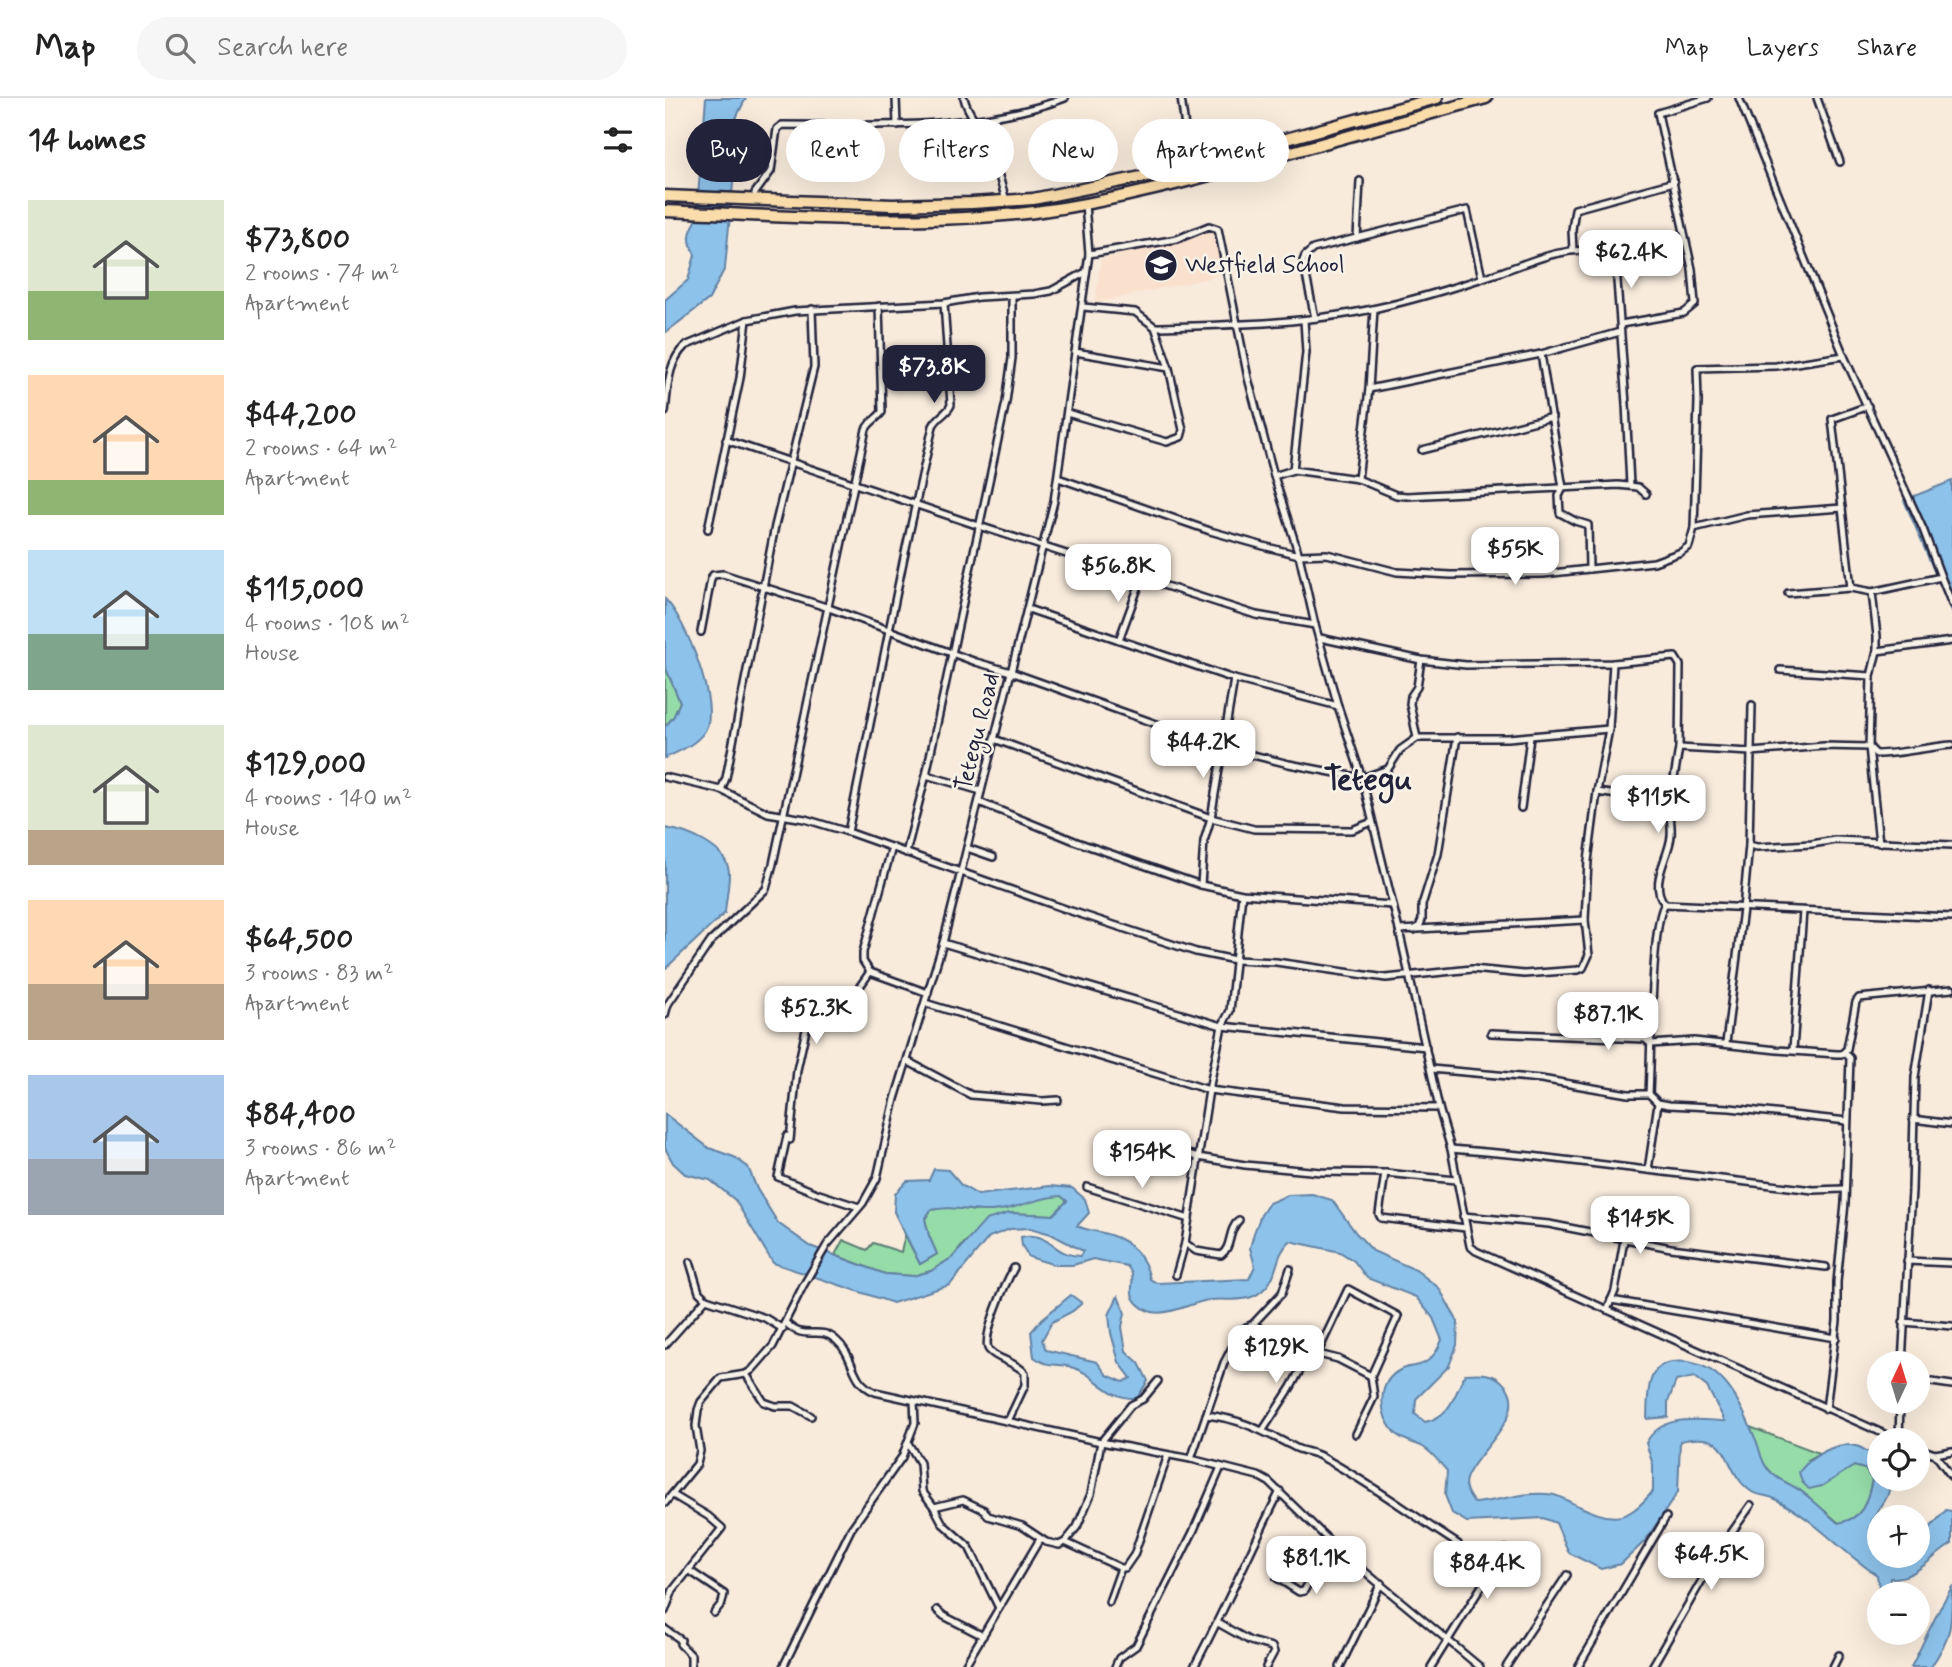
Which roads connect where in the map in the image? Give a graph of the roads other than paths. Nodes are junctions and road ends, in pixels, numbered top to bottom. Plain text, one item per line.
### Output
1 (896, 98) edge
2 (964, 98) edge
3 (1065, 98) edge
4 (1181, 98) edge
5 (1437, 98) edge
6 (1486, 98) edge
7 (1708, 98) edge
8 (1739, 98) edge
9 (1817, 98) edge
10 (972, 118) junction
11 (1184, 119) edge
12 (897, 125) junction
13 (1289, 139) edge
14 (1840, 162) dead end
15 (1132, 179) edge
16 (1360, 181) dead end
17 (1674, 182) junction
18 (755, 193) dead end
19 (665, 196) edge
20 (1006, 201) junction
21 (1086, 204) junction
22 (665, 211) edge
23 (1357, 238) junction
24 (1573, 250) junction
25 (1089, 254) junction
26 (1086, 272) junction
27 (1482, 278) junction
28 (1013, 297) junction
29 (944, 303) junction
30 (879, 306) junction
31 (1083, 307) junction
32 (812, 309) junction
33 (1374, 309) junction
34 (1315, 318) junction
35 (747, 320) junction
36 (1304, 320) junction
37 (1621, 324) junction
38 (1237, 325) junction
39 (1155, 327) junction
40 (1620, 332) junction
41 (1075, 352) junction
42 (1541, 354) junction
43 (1844, 356) junction
44 (1169, 369) junction
45 (1369, 389) junction
46 (1868, 406) junction
47 (665, 412) edge
48 (1067, 413) junction
49 (1552, 417) junction
50 (726, 440) junction
51 (1422, 450) dead end
52 (792, 461) junction
53 (1293, 470) junction
54 (1274, 476) junction
55 (1058, 478) junction
56 (1358, 479) junction
57 (854, 484) junction
58 (1630, 485) junction
59 (1563, 488) junction
60 (1646, 494) dead end
61 (915, 503) junction
62 (1842, 508) junction
63 (979, 526) junction
64 (1694, 528) junction
65 (708, 529) dead end
66 (1044, 545) junction
67 (1299, 555) junction
68 (1589, 569) junction
69 (1142, 577) junction
70 (1941, 577) junction
71 (764, 586) junction
72 (1851, 588) junction
73 (1788, 593) dead end
74 (1872, 593) junction
75 (1952, 604) edge
76 (826, 607) junction
77 (1028, 609) junction
78 (1315, 625) junction
79 (890, 629) junction
80 (701, 632) dead end
81 (1320, 638) junction
82 (1119, 640) junction
83 (1952, 641) edge
84 (1877, 652) junction
85 (952, 653) junction
86 (1421, 660) junction
87 (1613, 663) junction
88 (1780, 670) dead end
89 (1011, 672) junction
90 (1871, 676) junction
91 (1234, 679) junction
92 (1752, 705) dead end
93 (1338, 706) junction
94 (1609, 729) junction
95 (1457, 737) junction
96 (1530, 737) junction
97 (1417, 738) junction
98 (994, 740) junction
99 (1952, 745) edge
100 (1221, 747) junction
101 (1869, 747) junction
102 (1679, 748) junction
103 (1751, 752) junction
104 (926, 775) junction
105 (665, 777) edge
106 (1362, 778) junction
107 (721, 790) junction
108 (981, 791) junction
109 (1597, 792) junction
110 (979, 802) junction
111 (1670, 803) junction
112 (1521, 808) dead end
113 (782, 815) junction
114 (1211, 818) junction
115 (1372, 822) junction
116 (848, 832) junction
117 (1879, 844) junction
118 (1749, 845) junction
119 (1952, 845) edge
120 (893, 847) junction
121 (967, 848) junction
122 (906, 853) junction
123 (993, 857) dead end
124 (960, 873) junction
125 (1201, 885) junction
126 (1242, 894) junction
127 (1665, 904) junction
128 (1392, 905) junction
129 (1744, 909) junction
130 (1803, 911) junction
131 (1952, 917) edge
132 (1585, 920) junction
133 (1399, 930) junction
134 (1414, 930) junction
135 (943, 943) junction
136 (1235, 960) junction
137 (870, 972) junction
138 (1409, 974) junction
139 (1952, 989) edge
140 (1929, 990) junction
141 (928, 993) junction
142 (925, 1003) junction
143 (665, 1014) edge
144 (1223, 1026) junction
145 (1491, 1034) dead end
146 (1726, 1043) junction
147 (1651, 1044) junction
148 (1426, 1047) junction
149 (1793, 1050) junction
150 (1844, 1052) junction
151 (907, 1061) junction
152 (1431, 1069) junction
153 (1209, 1090) junction
154 (1649, 1094) junction
155 (1058, 1100) dead end
156 (1658, 1103) junction
157 (1439, 1108) junction
158 (1913, 1119) junction
159 (1847, 1121) junction
160 (1952, 1124) edge
161 (1119, 1133) dead end
162 (1451, 1149) junction
163 (1198, 1157) junction
164 (1648, 1170) junction
165 (1385, 1173) junction
166 (1456, 1180) junction
167 (1087, 1187) dead end
168 (1844, 1189) junction
169 (859, 1207) junction
170 (1463, 1216) junction
171 (1189, 1219) junction
172 (1239, 1220) dead end
173 (1466, 1228) junction
174 (1624, 1240) junction
175 (1185, 1243) junction
176 (1907, 1261) junction
177 (690, 1262) dead end
178 (1952, 1263) edge
179 (1826, 1267) dead end
180 (1014, 1268) dead end
181 (1290, 1269) dead end
182 (1176, 1275) dead end
183 (706, 1299) junction
184 (1612, 1300) junction
185 (1607, 1310) junction
186 (1903, 1322) junction
187 (1253, 1324) junction
188 (784, 1326) junction
189 (1952, 1326) edge
190 (1836, 1338) junction
191 (665, 1345) edge
192 (1902, 1351) edge
193 (1313, 1353) junction
194 (745, 1374) junction
195 (1371, 1376) junction
196 (1158, 1381) dead end
197 (1930, 1382) edge
198 (1952, 1385) edge
199 (914, 1401) junction
200 (1826, 1409) junction
201 (1206, 1415) junction
202 (811, 1416) dead end
203 (1009, 1421) junction
204 (1870, 1428) edge
205 (1263, 1430) junction
206 (1356, 1434) dead end
207 (1101, 1442) junction
208 (908, 1443) junction
209 (1952, 1451) edge
210 (1930, 1452) edge
211 (1935, 1454) junction
212 (1168, 1455) junction
213 (1191, 1459) junction
214 (1221, 1467) junction
215 (1952, 1477) edge
216 (1280, 1491) junction
217 (673, 1495) junction
218 (665, 1503) edge
219 (1751, 1505) dead end
220 (934, 1507) junction
221 (1666, 1517) dead end
222 (1040, 1539) junction
223 (1065, 1542) junction
224 (1331, 1542) junction
225 (1458, 1544) dead end
226 (1505, 1549) dead end
227 (1121, 1569) junction
228 (690, 1571) junction
229 (1567, 1575) dead end
230 (1277, 1578) dead end
231 (1381, 1583) junction
232 (1109, 1602) dead end
233 (999, 1608) junction
234 (937, 1610) dead end
235 (665, 1611) edge
236 (714, 1613) dead end
237 (1217, 1623) junction
238 (665, 1629) edge
239 (983, 1636) junction
240 (1447, 1639) junction
241 (1839, 1655) dead end
242 (691, 1667) edge
243 (783, 1667) edge
244 (964, 1667) edge
245 (1115, 1667) edge
246 (1194, 1667) edge
247 (1266, 1667) edge
248 (1340, 1667) edge
249 (1431, 1667) edge
250 (1480, 1667) edge
251 (1506, 1667) edge
252 (1578, 1667) edge
253 (1652, 1667) edge
254 (1833, 1667) edge

1 - 12 street
2 - 10 street
3 - 10 street
4 - 11 street
5 - 13 highway
6 - 21 highway
7 - 17 street
8 - 43 street
9 - 14 street
10 - 12 street
10 - 20 street
12 - 18 street
15 - 20 highway
16 - 23 street
17 - 24 street
17 - 37 street
19 - 20 highway
21 - 22 highway
21 - 25 street, Tetegu Road
23 - 27 street
23 - 34 street
24 - 27 street
24 - 37 street
25 - 26 street, Tetegu Road
25 - 38 street
26 - 28 street
26 - 31 street, Tetegu Road
27 - 33 street
28 - 29 street
28 - 63 street
29 - 30 street
29 - 61 street
30 - 32 street
30 - 57 street
31 - 39 street
31 - 41 street, Tetegu Road
32 - 35 street
32 - 52 street
33 - 34 street
33 - 45 street
34 - 36 street
35 - 47 street
35 - 50 street
36 - 38 street
36 - 53 street
37 - 40 street
38 - 39 street
38 - 54 street
39 - 44 street
40 - 42 street
40 - 58 street
41 - 44 street
41 - 48 street, Tetegu Road
42 - 45 street
42 - 49 street
43 - 46 street
43 - 64 street
44 - 48 street
45 - 56 street
46 - 62 street
46 - 70 street
48 - 55 street, Tetegu Road
49 - 51 street
49 - 59 street
50 - 52 street
50 - 65 street
52 - 57 street
52 - 71 street
53 - 54 street
53 - 56 street
54 - 67 street
55 - 66 street, Tetegu Road
55 - 67 street
56 - 59 street
57 - 61 street
57 - 76 street
58 - 59 street
58 - 60 street
59 - 68 street
61 - 63 street
61 - 79 street
62 - 64 street
62 - 72 street
63 - 66 street
63 - 85 street
64 - 68 street
66 - 69 street
66 - 77 street, Tetegu Road
67 - 68 street
67 - 78 street
69 - 78 street
69 - 82 street
70 - 74 street
70 - 75 street
71 - 76 street
71 - 80 street
71 - 107 street
72 - 73 street
72 - 74 street
74 - 84 street
76 - 79 street
76 - 113 street
77 - 82 street
77 - 89 street, Tetegu Road
78 - 81 street
79 - 85 street
79 - 116 street
81 - 86 street
81 - 93 street
82 - 91 street
83 - 84 street
84 - 90 street
85 - 89 street
85 - 104 street
86 - 87 street
86 - 97 street
87 - 94 street
87 - 102 street
88 - 90 street
89 - 98 street, Tetegu Road
89 - 100 street
90 - 101 street
91 - 93 street
91 - 100 street
92 - 103 street
93 - 106 street
94 - 96 street
94 - 109 street
95 - 96 street
95 - 97 street
95 - 134 street
96 - 112 street
97 - 106 street
98 - 108 street, Tetegu Road
98 - 114 street
99 - 101 street
100 - 106 street
100 - 114 street
101 - 103 street
101 - 117 street
102 - 103 street
102 - 111 street
103 - 118 street
104 - 108 street
104 - 122 street
105 - 107 street
106 - 115 street
107 - 113 street
108 - 110 street, Tetegu Road
109 - 111 street
109 - 132 street
110 - 121 street, Tetegu Road
110 - 125 street
111 - 127 street
113 - 116 street
113 - 143 street
114 - 115 street
114 - 125 street
115 - 128 street
116 - 120 street
117 - 118 street
117 - 119 street
118 - 129 street
120 - 122 street
120 - 137 street
121 - 123 street
121 - 124 street, Tetegu Road
122 - 124 street
124 - 135 street, Tetegu Road
124 - 136 street
125 - 126 street
126 - 128 street
126 - 136 street
127 - 129 street
127 - 147 street
128 - 133 street
129 - 130 street
129 - 146 street
130 - 131 street
130 - 149 street
132 - 134 street
132 - 138 street
133 - 134 street
133 - 138 street
135 - 141 street, Tetegu Road
135 - 144 street
136 - 138 street
136 - 144 street
137 - 141 street
137 - 169 street
138 - 148 street
139 - 140 street
140 - 150 street
140 - 158 street
141 - 142 street, Tetegu Road
142 - 151 street, Tetegu Road
142 - 153 street
144 - 148 street
144 - 153 street
145 - 147 street
146 - 147 street
146 - 149 street
147 - 154 street
148 - 152 street
149 - 150 street
150 - 159 street
151 - 155 street
151 - 169 street, Tetegu Road
152 - 154 street
152 - 157 street
153 - 157 street
153 - 163 street
154 - 156 street
156 - 159 street
156 - 164 street
157 - 162 street
158 - 160 street
158 - 176 street
159 - 168 street
161 - 163 street
162 - 164 street
162 - 166 street
163 - 165 street
163 - 171 street
164 - 168 street
165 - 166 street
165 - 173 street
166 - 170 street
167 - 171 street
168 - 190 street
169 - 188 street, Tetegu Road
170 - 173 street
170 - 174 street
171 - 175 street
172 - 175 street
173 - 185 street
174 - 179 street
174 - 184 street
175 - 182 street
176 - 178 street
176 - 186 street
177 - 183 street
180 - 203 street
181 - 187 street
183 - 188 street
183 - 191 street
184 - 185 street
184 - 190 street
185 - 200 street
186 - 189 street
186 - 192 street
187 - 193 street
187 - 201 street
188 - 194 street, Tetegu Road
188 - 199 street
190 - 200 street
193 - 195 street
193 - 195 street
193 - 205 street
194 - 202 street
194 - 217 street
195 - 206 street
196 - 207 street
197 - 198 street
199 - 203 street
199 - 208 street
200 - 204 street
201 - 205 street
201 - 213 street
203 - 207 street
205 - 225 street
207 - 212 street
207 - 223 street
208 - 220 street
208 - 243 street
209 - 211 street
210 - 211 street
211 - 215 street
212 - 213 street
212 - 227 street
213 - 214 street
214 - 216 street
214 - 245 street
216 - 224 street
216 - 237 street
217 - 218 street
217 - 228 street
219 - 253 street
220 - 222 street
220 - 233 street
221 - 252 street
222 - 223 street
222 - 233 street
223 - 227 street
224 - 230 street
224 - 231 street
226 - 240 street
227 - 232 street
228 - 235 street
228 - 236 street
229 - 251 street
231 - 240 street
231 - 248 street
233 - 239 street
234 - 239 street
237 - 246 street
237 - 247 street
238 - 242 street
239 - 244 street
240 - 249 street
240 - 250 street
241 - 254 street

